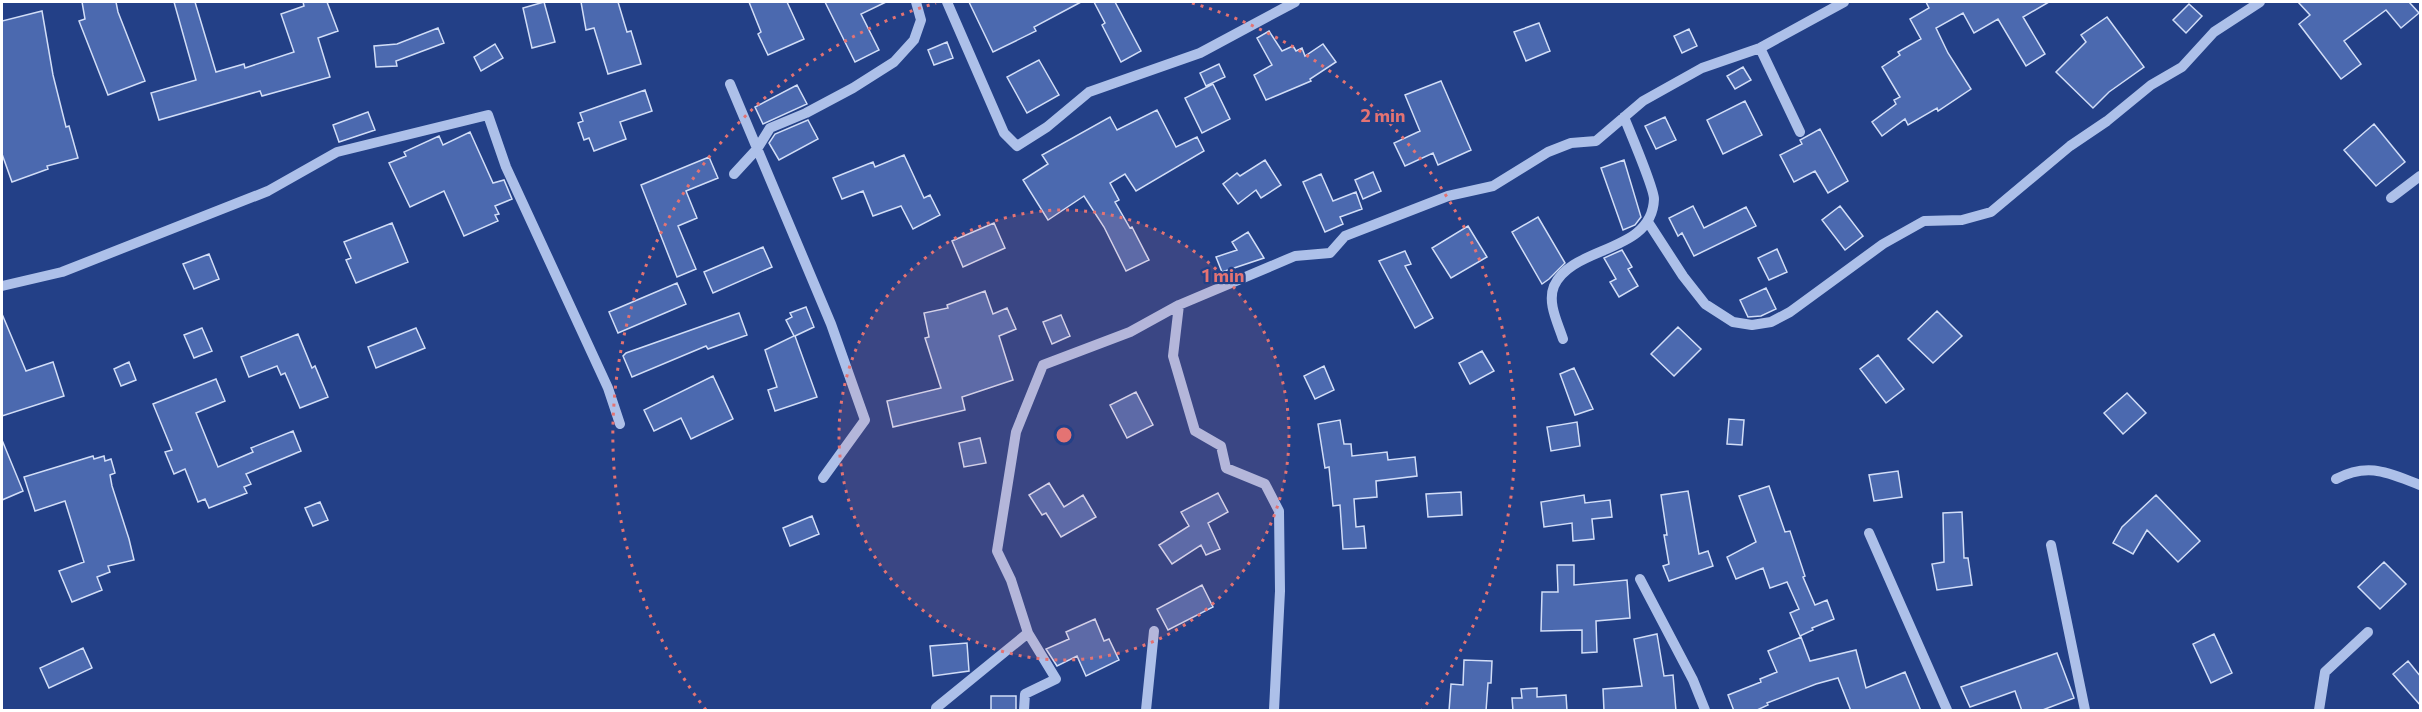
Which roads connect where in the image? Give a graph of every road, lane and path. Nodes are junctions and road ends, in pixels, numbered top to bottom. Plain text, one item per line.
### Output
1 (916, 2) edge
2 (947, 2) edge
3 (1296, 2) edge
4 (1844, 2) edge
5 (2260, 2) edge
6 (1760, 48) junction
7 (730, 84) dead end
8 (1624, 117) junction
9 (1800, 132) dead end
10 (757, 150) junction
11 (734, 174) dead end
12 (2421, 176) edge
13 (2391, 198) dead end
14 (1648, 222) junction
15 (2, 286) edge
16 (1179, 305) junction
17 (1563, 339) dead end
18 (620, 423) dead end
19 (823, 478) dead end
20 (2336, 479) dead end
21 (2421, 485) edge
22 (1869, 532) dead end
23 (2051, 545) dead end
24 (1640, 579) dead end
25 (1154, 632) dead end
26 (2368, 632) dead end
27 (1028, 633) junction
28 (936, 711) edge
29 (1024, 711) edge
30 (1146, 711) edge
31 (1274, 711) edge
32 (1705, 711) edge
33 (1947, 711) edge
34 (2085, 711) edge
35 (2319, 711) edge

1 - 10 street
2 - 3 street
4 - 6 street
5 - 14 street
6 - 8 street
6 - 9 street
7 - 10 street
8 - 14 street
8 - 16 street
10 - 11 street
10 - 19 street
12 - 13 street
14 - 17 street
15 - 18 street
16 - 27 street
16 - 31 street
20 - 21 street
22 - 33 street
23 - 34 street
24 - 32 street
25 - 30 street
26 - 35 street
27 - 28 street
27 - 29 street

